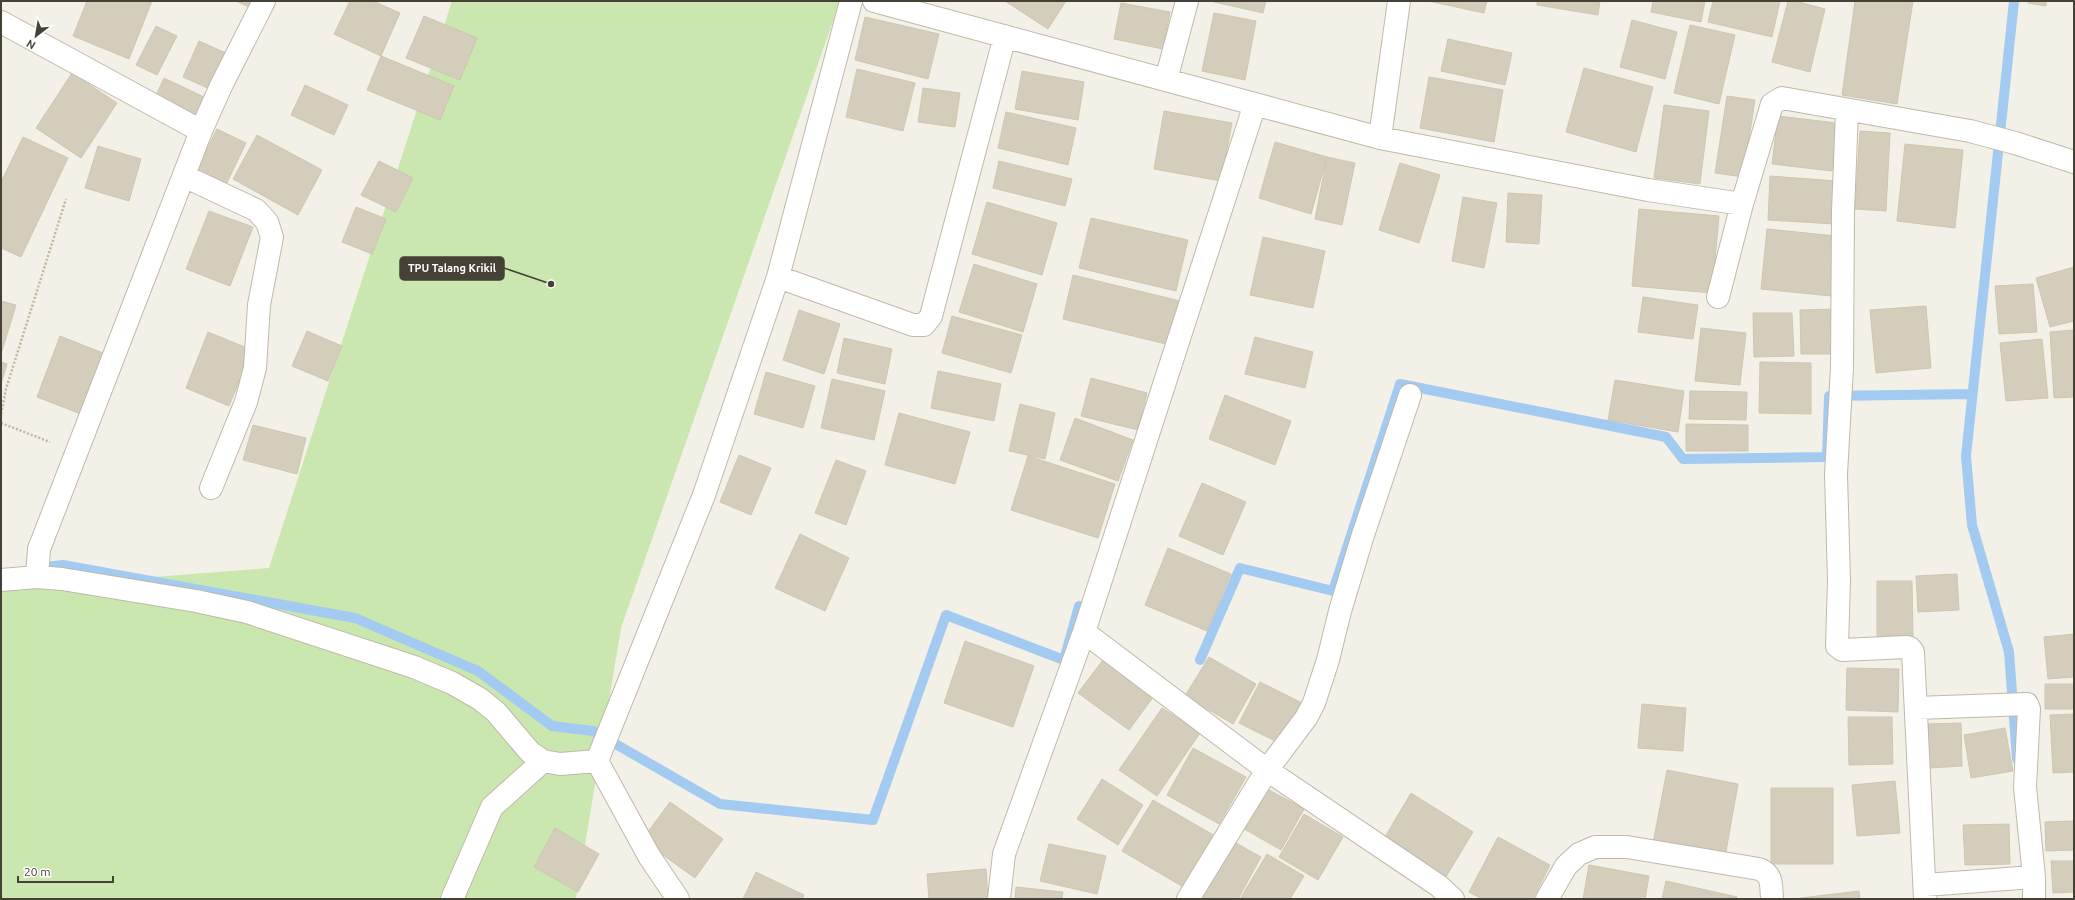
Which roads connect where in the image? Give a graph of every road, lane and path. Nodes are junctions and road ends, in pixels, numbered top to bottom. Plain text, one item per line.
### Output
1 (264, 1) edge
2 (851, 1) edge
3 (874, 1) edge
4 (1187, 1) edge
5 (1399, 1) edge
6 (1, 22) edge
7 (1005, 36) junction
8 (1166, 80) junction
9 (1255, 104) junction
10 (1847, 111) junction
11 (201, 131) junction
12 (1380, 138) junction
13 (2074, 162) edge
14 (184, 176) junction
15 (66, 199) dead end
16 (1742, 204) junction
17 (778, 277) junction
18 (1718, 297) dead end
19 (1410, 395) dead end
20 (1, 414) edge
21 (1, 423) edge
22 (77, 452) junction
23 (211, 488) dead end
24 (37, 574) junction
25 (1, 580) edge
26 (1084, 632) junction
27 (1916, 708) junction
28 (600, 754) junction
29 (544, 761) junction
30 (1268, 770) junction
31 (2024, 878) junction
32 (1925, 892) edge
33 (452, 899) edge
34 (678, 899) edge
35 (999, 899) edge
36 (1188, 899) edge
37 (1453, 899) edge
38 (1547, 899) edge
39 (1772, 899) edge
40 (2034, 899) edge

1 - 11 street
2 - 17 street
3 - 7 street
4 - 8 street
5 - 12 street
6 - 11 street
7 - 8 street
7 - 17 street
8 - 9 street
9 - 12 street
9 - 26 street
10 - 13 street
10 - 16 street
10 - 27 street
11 - 14 street
12 - 16 street
14 - 22 street
14 - 23 street
15 - 20 path
16 - 18 street
17 - 28 street
19 - 30 street
21 - 22 path
22 - 24 street
24 - 25 street
24 - 29 street
26 - 30 street
26 - 35 street
27 - 31 street
27 - 32 street
28 - 29 street
28 - 34 street
29 - 33 street
30 - 36 street
30 - 37 street
31 - 32 street
31 - 40 street
38 - 39 street

